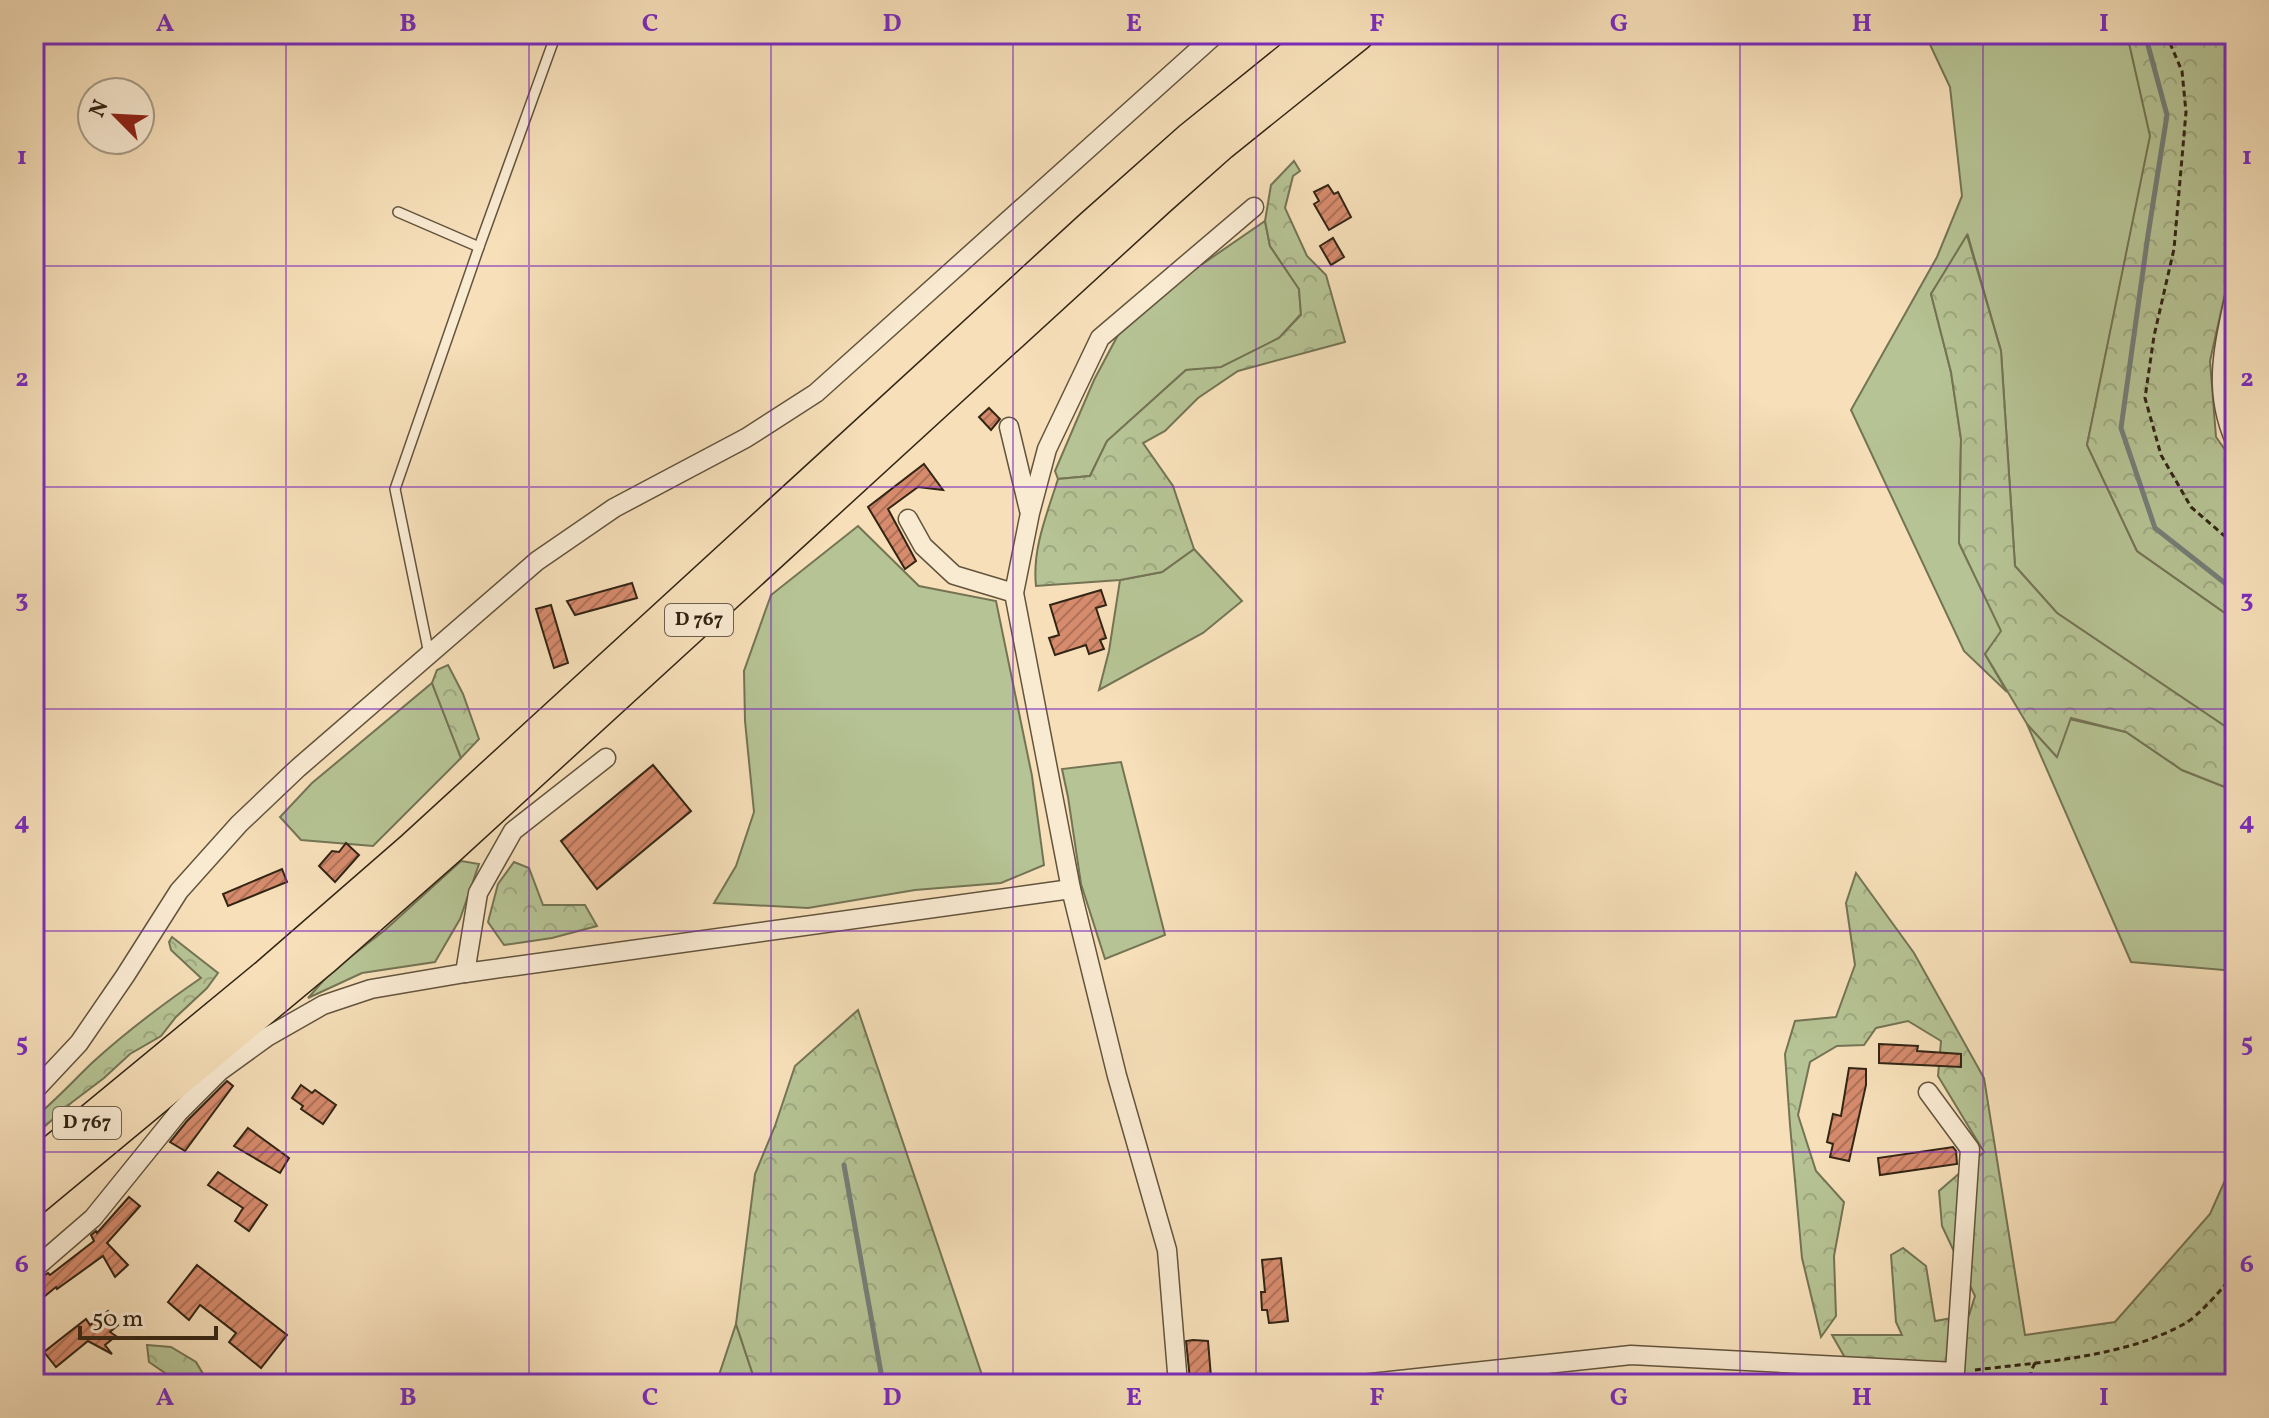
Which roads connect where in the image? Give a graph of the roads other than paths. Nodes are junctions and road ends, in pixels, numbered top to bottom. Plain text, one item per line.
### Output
1 (556, 34) edge
2 (1216, 34) edge
3 (1320, 34) edge
4 (1358, 34) edge
5 (1254, 207) dead end
6 (398, 212) dead end
7 (479, 247) junction
8 (2235, 294) edge
9 (1009, 427) dead end
10 (2235, 441) edge
11 (1030, 513) junction
12 (908, 519) dead end
13 (1014, 593) junction
14 (429, 654) junction
15 (606, 758) dead end
16 (1071, 889) junction
17 (465, 973) junction
18 (34, 1091) edge
19 (1928, 1092) dead end
20 (34, 1167) edge
21 (34, 1199) edge
22 (34, 1269) edge
23 (1178, 1384) edge
24 (1362, 1384) edge

1 - 7 lane
2 - 14 street
3 - 20 highway, D 767
4 - 21 highway, D 767
5 - 11 street
6 - 7 lane
7 - 14 lane
8 - 10 street
9 - 11 street
11 - 13 street
12 - 13 street
13 - 16 street
14 - 18 street
15 - 17 street
16 - 17 street
16 - 23 street
17 - 22 street
19 - 24 street

